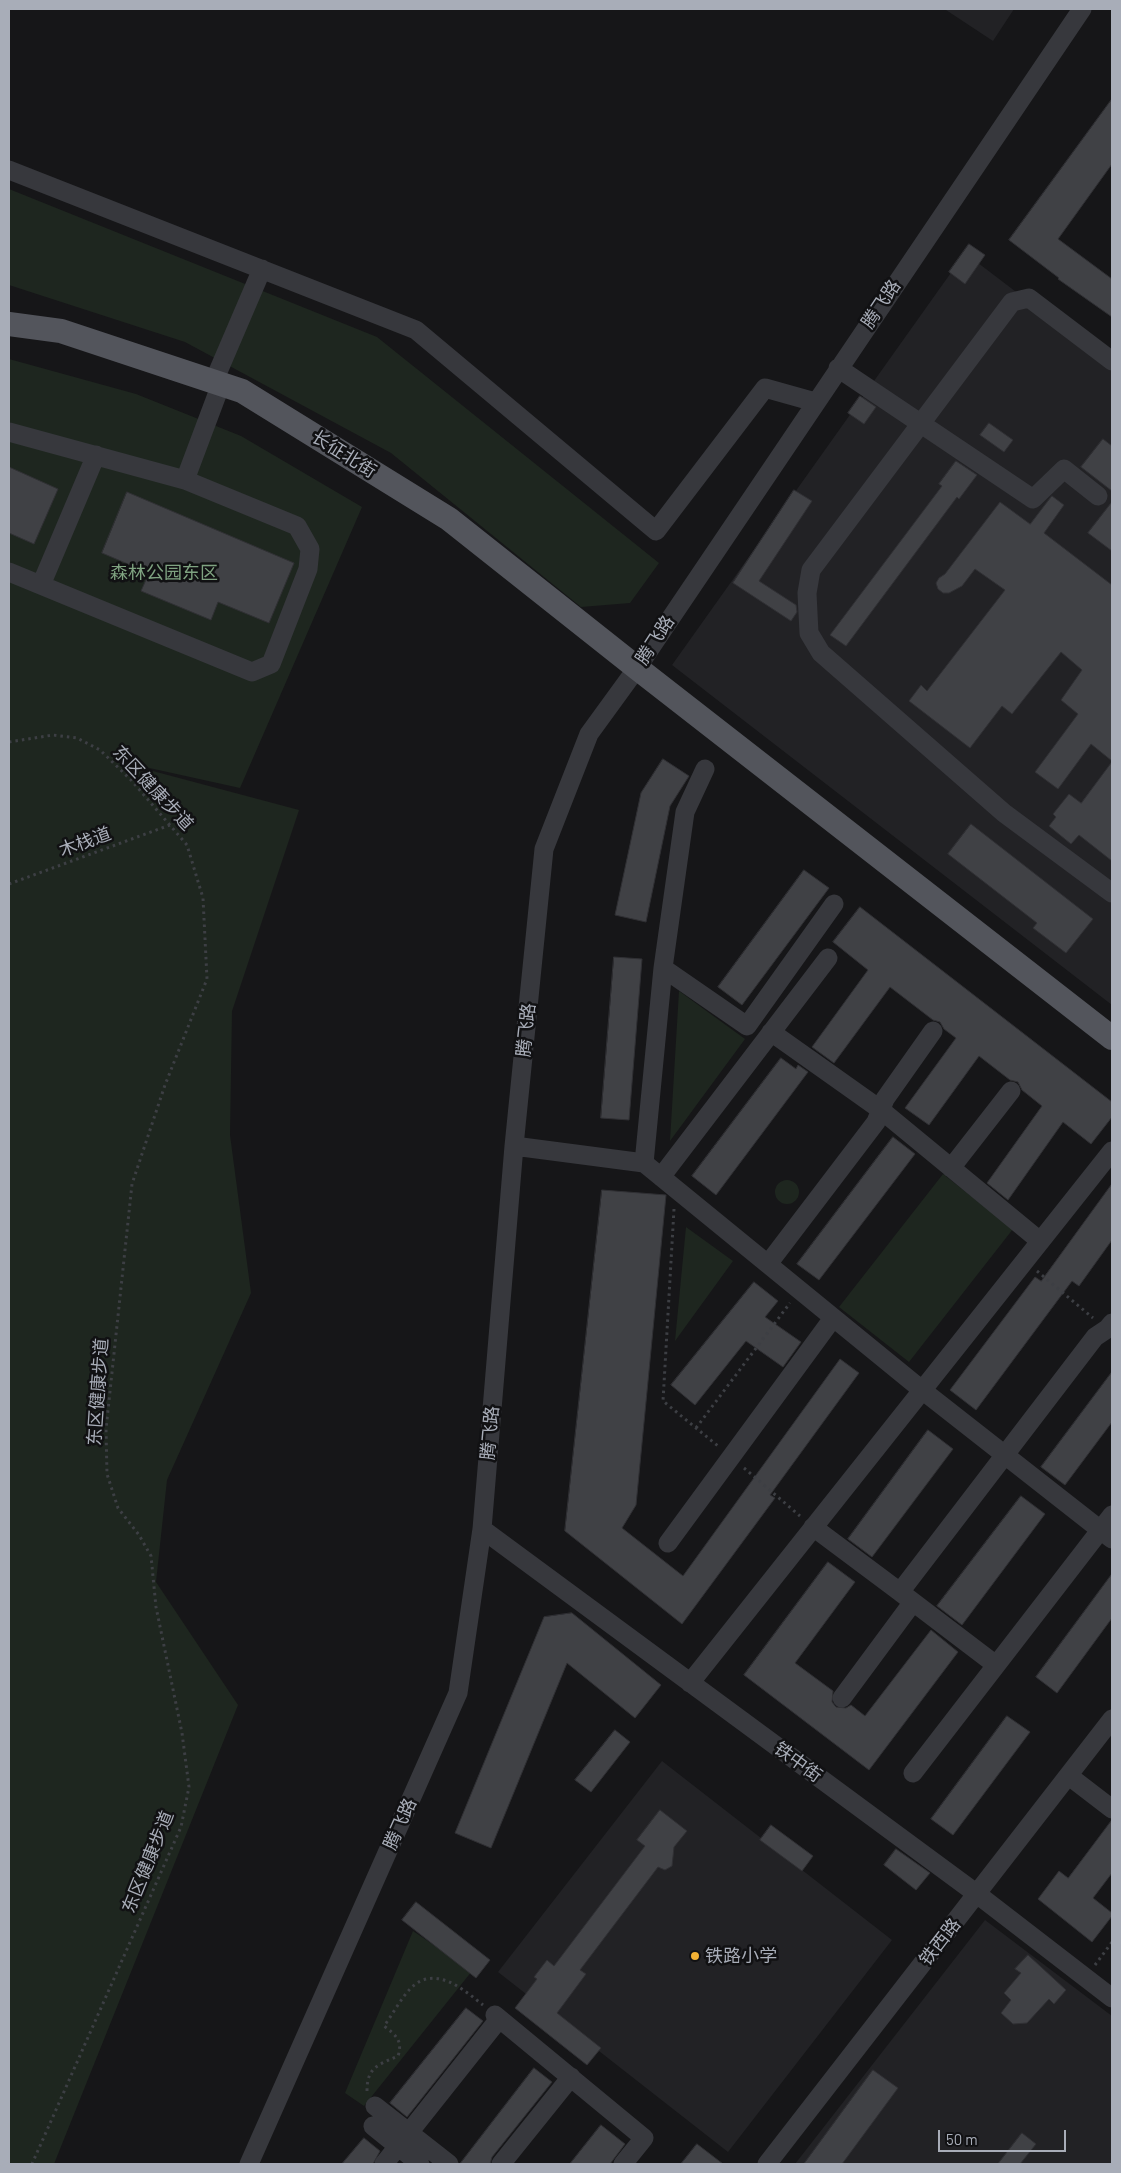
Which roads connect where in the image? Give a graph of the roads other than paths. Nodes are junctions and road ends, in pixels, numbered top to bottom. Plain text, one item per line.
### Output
1 (1082, 9) edge
2 (9, 170) edge
3 (262, 269) junction
4 (9, 324) edge
5 (1112, 361) edge
6 (838, 368) junction
7 (218, 383) junction
8 (815, 402) junction
9 (921, 423) junction
10 (9, 432) edge
11 (96, 455) junction
12 (185, 480) junction
13 (1098, 496) dead end
14 (9, 572) edge
15 (41, 585) junction
16 (637, 668) junction
17 (705, 769) dead end
18 (1112, 893) edge
19 (834, 904) dead end
20 (828, 958) dead end
21 (663, 968) junction
22 (771, 1032) junction
23 (933, 1032) dead end
24 (1112, 1038) edge
25 (1011, 1091) dead end
26 (881, 1110) junction
27 (514, 1146) junction
28 (1112, 1151) edge
29 (644, 1163) junction
30 (951, 1168) junction
31 (668, 1183) junction
32 (1040, 1241) junction
33 (768, 1264) junction
34 (833, 1318) junction
35 (1110, 1326) edge
36 (922, 1390) junction
37 (1005, 1455) junction
38 (1112, 1515) edge
39 (813, 1527) junction
40 (482, 1529) junction
41 (1106, 1535) edge
42 (668, 1543) dead end
43 (906, 1597) junction
44 (996, 1665) junction
45 (690, 1683) junction
46 (842, 1698) dead end
47 (1112, 1719) edge
48 (913, 1773) dead end
49 (1069, 1776) junction
50 (1112, 1809) edge
51 (977, 1894) junction
52 (1112, 1998) edge
53 (571, 2077) junction
54 (374, 2106) road end
55 (373, 2126) dead end
56 (403, 2140) junction
57 (249, 2164) edge
58 (384, 2164) edge
59 (420, 2164) edge
60 (449, 2164) edge
61 (501, 2164) edge
62 (623, 2164) edge
63 (768, 2164) edge

1 - 6 street, 腾飞路
2 - 3 street
3 - 7 street
3 - 8 street
4 - 7 main road, 长征北街
5 - 9 street
6 - 8 street, 腾飞路
6 - 9 street
7 - 12 street
7 - 16 main road, 长征北街
8 - 16 street, 腾飞路
9 - 13 street
9 - 18 street
10 - 11 street
11 - 12 street
11 - 15 street
12 - 15 street
14 - 15 street
16 - 24 main road, 长征北街
16 - 27 street, 腾飞路
17 - 21 street
19 - 21 street
20 - 22 street
21 - 29 street
22 - 26 street
22 - 31 street
23 - 26 street
25 - 30 street
26 - 30 street
26 - 33 street
27 - 29 street
27 - 40 street, 腾飞路
28 - 32 street
29 - 31 street
30 - 32 street
31 - 33 street
32 - 36 street
33 - 34 street
34 - 36 street
34 - 42 street
35 - 37 street
36 - 37 street
36 - 39 street
37 - 41 street
37 - 43 street
38 - 41 street
39 - 43 street
39 - 45 street
40 - 45 street, 铁中街
40 - 57 street, 腾飞路
41 - 44 street
43 - 44 street
43 - 46 street
44 - 48 street
45 - 51 street, 铁中街
47 - 49 street, 铁西路
49 - 50 street
49 - 51 street, 铁西路
51 - 52 street, 铁中街
51 - 63 street, 铁西路
53 - 56 street
53 - 61 street
53 - 62 street
54 - 56 street
55 - 56 street
56 - 58 street
56 - 59 street
56 - 60 street

